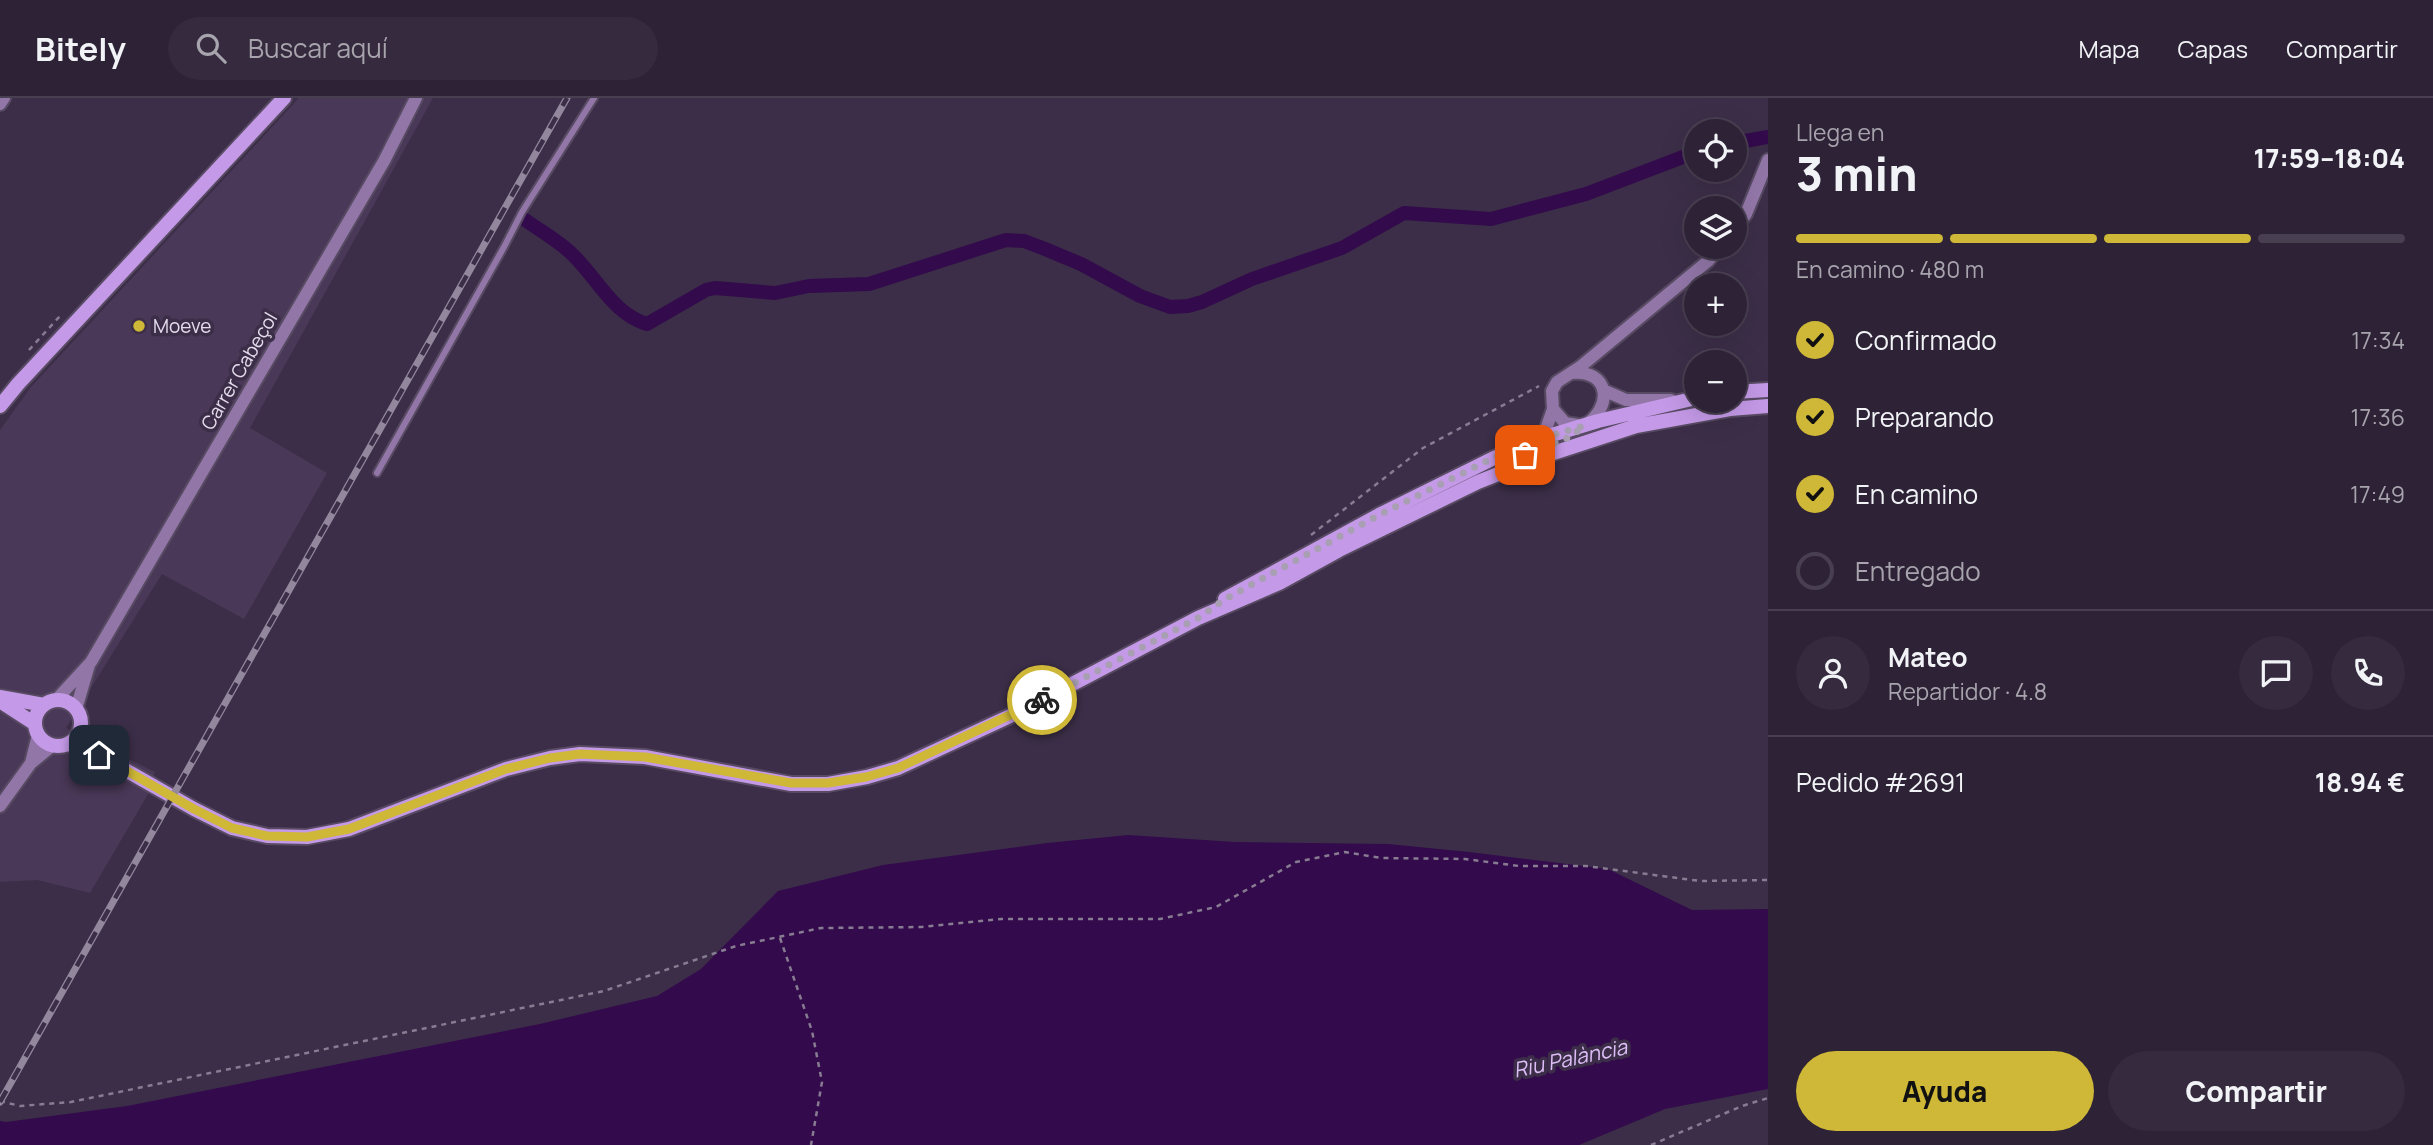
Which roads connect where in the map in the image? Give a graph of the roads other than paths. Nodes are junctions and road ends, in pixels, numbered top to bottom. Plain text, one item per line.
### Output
1 (4, 98) edge
2 (284, 98) edge
3 (416, 98) edge
4 (594, 98) edge
5 (0, 104) edge
6 (1768, 160) edge
7 (1747, 212) edge
8 (1710, 259) edge
9 (1592, 355) junction
10 (1571, 373) junction
11 (1595, 378) junction
12 (1603, 390) junction
13 (1768, 390) edge
14 (1747, 391) edge
15 (1684, 398) edge
16 (1684, 401) edge
17 (1768, 405) edge
18 (0, 406) edge
19 (1553, 410) junction
20 (1584, 426) junction
21 (1525, 445) junction
22 (377, 474) dead end
23 (1373, 534) junction
24 (1198, 618) junction
25 (90, 662) junction
26 (0, 699) edge
27 (50, 702) junction
28 (76, 709) junction
29 (80, 728) junction
30 (37, 729) junction
31 (61, 744) junction
32 (99, 755) junction
33 (31, 763) junction
34 (0, 806) edge

1 - 5 street
2 - 18 main road
3 - 25 street, Carrer Cabeçol
4 - 22 lane
6 - 7 street
8 - 9 street
9 - 10 street
9 - 11 street
10 - 11 street
10 - 19 street
11 - 12 street
12 - 15 street
12 - 20 street
13 - 14 main road
16 - 20 main road
17 - 20 main road
17 - 23 main road
19 - 20 street
19 - 21 street
20 - 21 main road
20 - 23 main road
21 - 24 main road
23 - 24 main road
24 - 32 main road
25 - 27 street, Carrer Cabeçol
25 - 28 street, Carrer Cabeçol
26 - 27 main road
26 - 30 main road
27 - 28 main road
27 - 30 main road
28 - 29 main road
29 - 31 main road
29 - 32 main road
30 - 31 main road
30 - 33 street
31 - 32 main road
31 - 33 street
33 - 34 street

